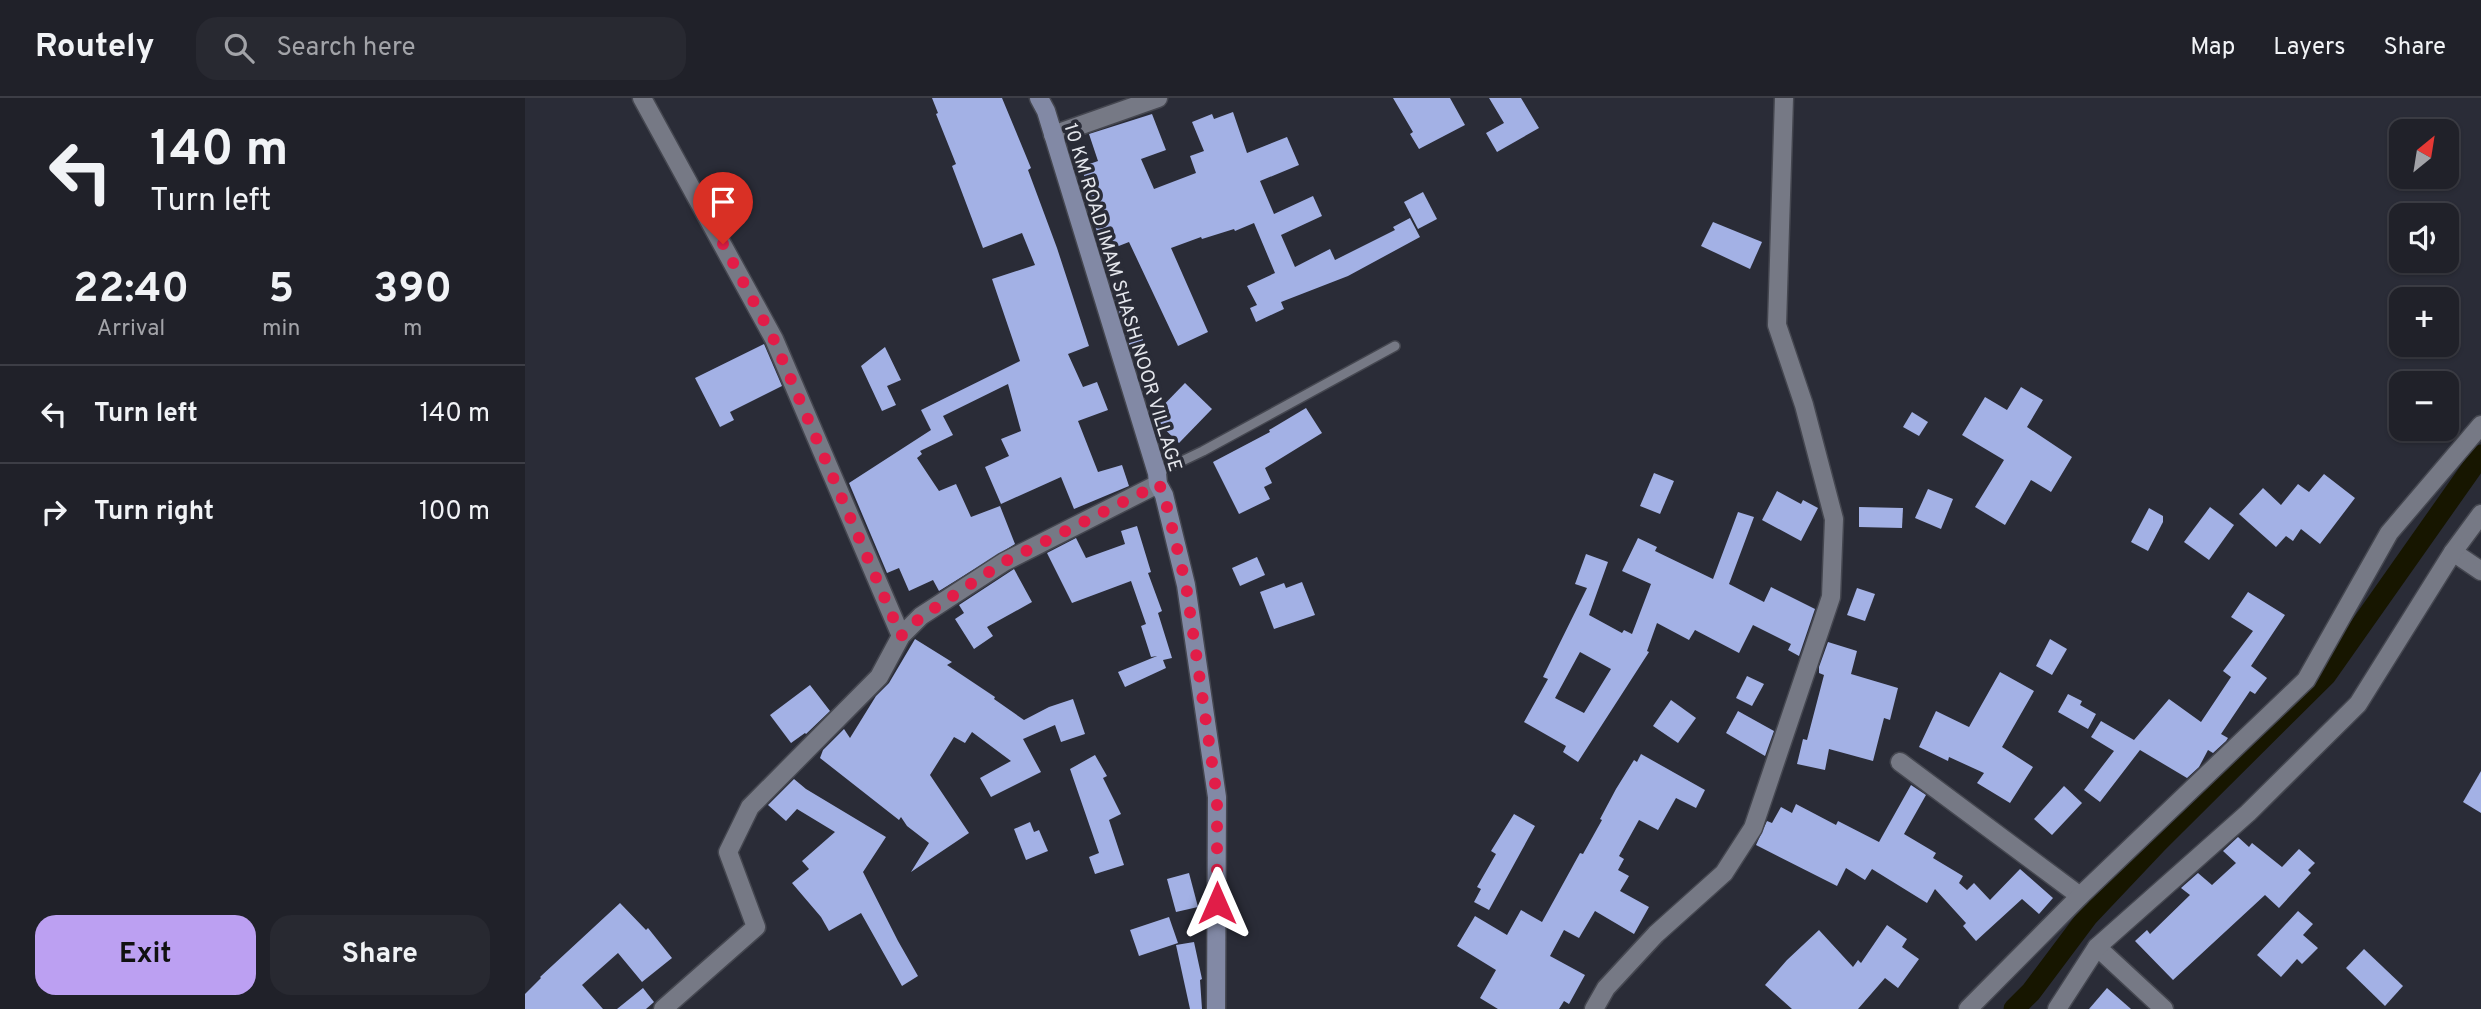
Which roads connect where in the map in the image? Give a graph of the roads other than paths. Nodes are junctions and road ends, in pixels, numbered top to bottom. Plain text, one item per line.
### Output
1 (642, 98) edge
2 (1039, 98) edge
3 (1158, 98) edge
4 (1784, 98) edge
5 (1053, 135) junction
6 (1395, 345) dead end
7 (2481, 425) edge
8 (1158, 479) junction
9 (2481, 514) edge
10 (2453, 552) junction
11 (2481, 571) edge
12 (901, 636) junction
13 (1900, 762) dead end
14 (2080, 896) junction
15 (2097, 947) junction
16 (663, 1009) edge
17 (1216, 1009) edge
18 (1594, 1009) edge
19 (1968, 1009) edge
20 (2057, 1009) edge
21 (2164, 1009) edge

1 - 12 street
2 - 5 street, 10 KM ROAD IMAM SHASH NOOR VILLAGE
3 - 5 street
4 - 18 street
5 - 8 street, 10 KM ROAD IMAM SHASH NOOR VILLAGE
6 - 8 lane
7 - 14 street
8 - 12 street
8 - 17 street, 10 KM ROAD IMAM SHASH NOOR VILLAGE
9 - 10 street
10 - 11 street
10 - 15 street
12 - 16 street
13 - 14 street
14 - 19 street
15 - 20 street
15 - 21 street

